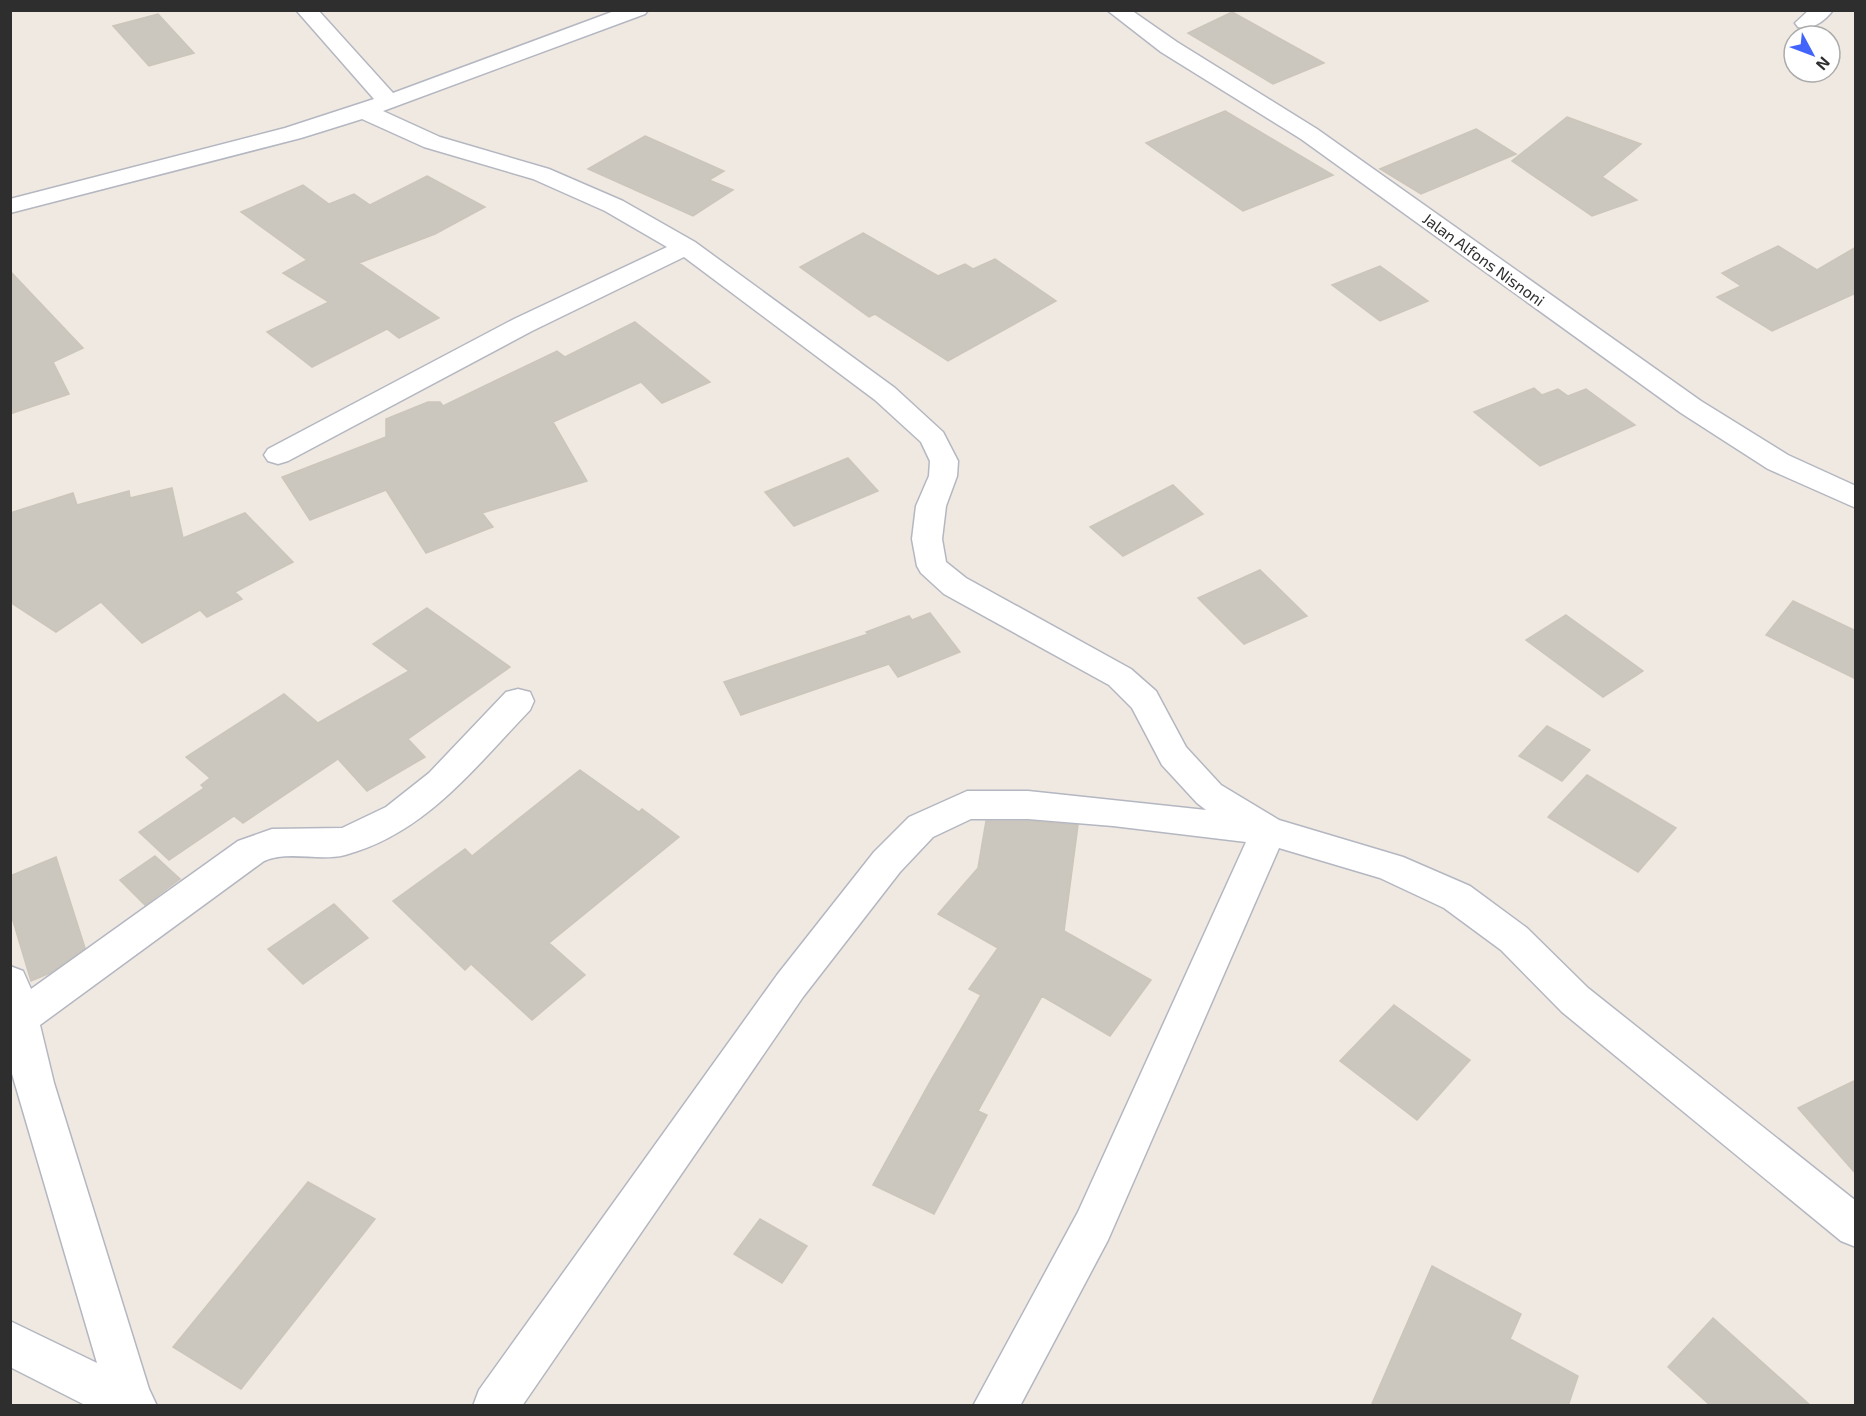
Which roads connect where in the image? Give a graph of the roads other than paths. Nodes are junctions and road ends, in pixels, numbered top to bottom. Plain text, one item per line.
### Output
1 (306, 10) edge
2 (638, 10) edge
3 (1117, 10) edge
4 (1823, 10) edge
5 (1806, 23) dead end
6 (375, 106) junction
7 (10, 206) edge
8 (686, 247) junction
9 (278, 454) dead end
10 (1856, 498) edge
11 (518, 701) dead end
12 (1268, 831) junction
13 (14, 1001) edge
14 (1856, 1227) edge
15 (10, 1343) edge
16 (133, 1404) edge
17 (495, 1406) edge
18 (995, 1406) edge

1 - 6 street
2 - 6 street
3 - 10 street, Jalan Alfons Nisnoni
4 - 5 street
6 - 7 street
6 - 8 street
8 - 9 street
8 - 12 street
11 - 13 street
12 - 14 street
12 - 17 street
12 - 18 street
13 - 16 street
15 - 16 street

